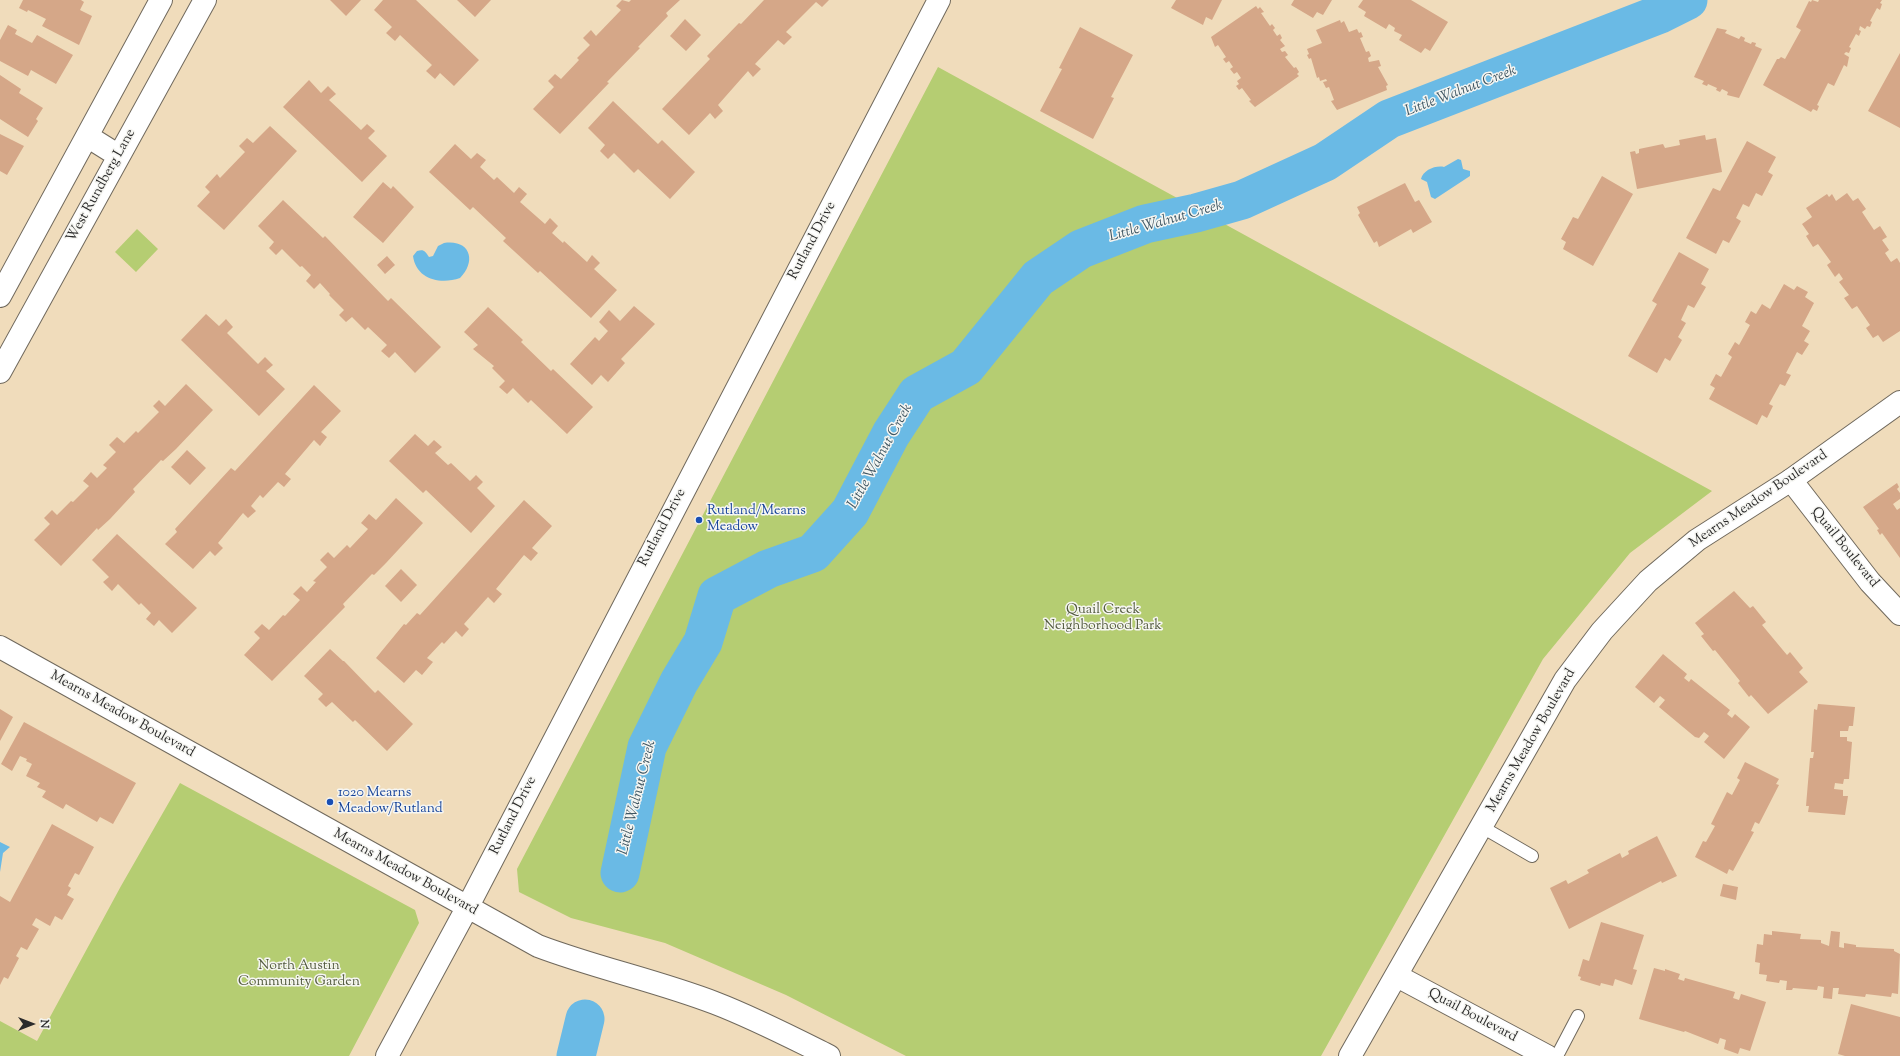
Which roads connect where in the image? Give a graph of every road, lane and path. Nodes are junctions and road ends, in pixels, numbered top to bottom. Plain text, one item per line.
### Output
1 (161, 0) edge
2 (205, 0) edge
3 (939, 0) edge
4 (87, 136) junction
5 (119, 156) junction
6 (0, 296) edge
7 (0, 372) edge
8 (1900, 402) edge
9 (1790, 480) junction
10 (1900, 614) edge
11 (0, 647) edge
12 (1482, 826) junction
13 (1532, 856) dead end
14 (466, 908) junction
15 (1397, 976) junction
16 (1578, 1016) dead end
17 (816, 1053) edge
18 (387, 1056) edge
19 (1350, 1056) edge
20 (1547, 1056) edge
21 (1557, 1056) edge

1 - 4 street
2 - 5 street, West Rundberg Lane
3 - 14 street, Rutland Drive
4 - 5 street
4 - 6 street
5 - 7 street, West Rundberg Lane
8 - 9 street, Mearns Meadow Boulevard
9 - 10 street, Quail Boulevard
9 - 12 street, Mearns Meadow Boulevard
11 - 14 street, Mearns Meadow Boulevard
12 - 13 lane
12 - 15 street, Mearns Meadow Boulevard
14 - 17 street, Mearns Meadow Boulevard
14 - 18 street, Rutland Drive
15 - 19 street, Mearns Meadow Boulevard
15 - 20 street, Quail Boulevard
16 - 21 lane

